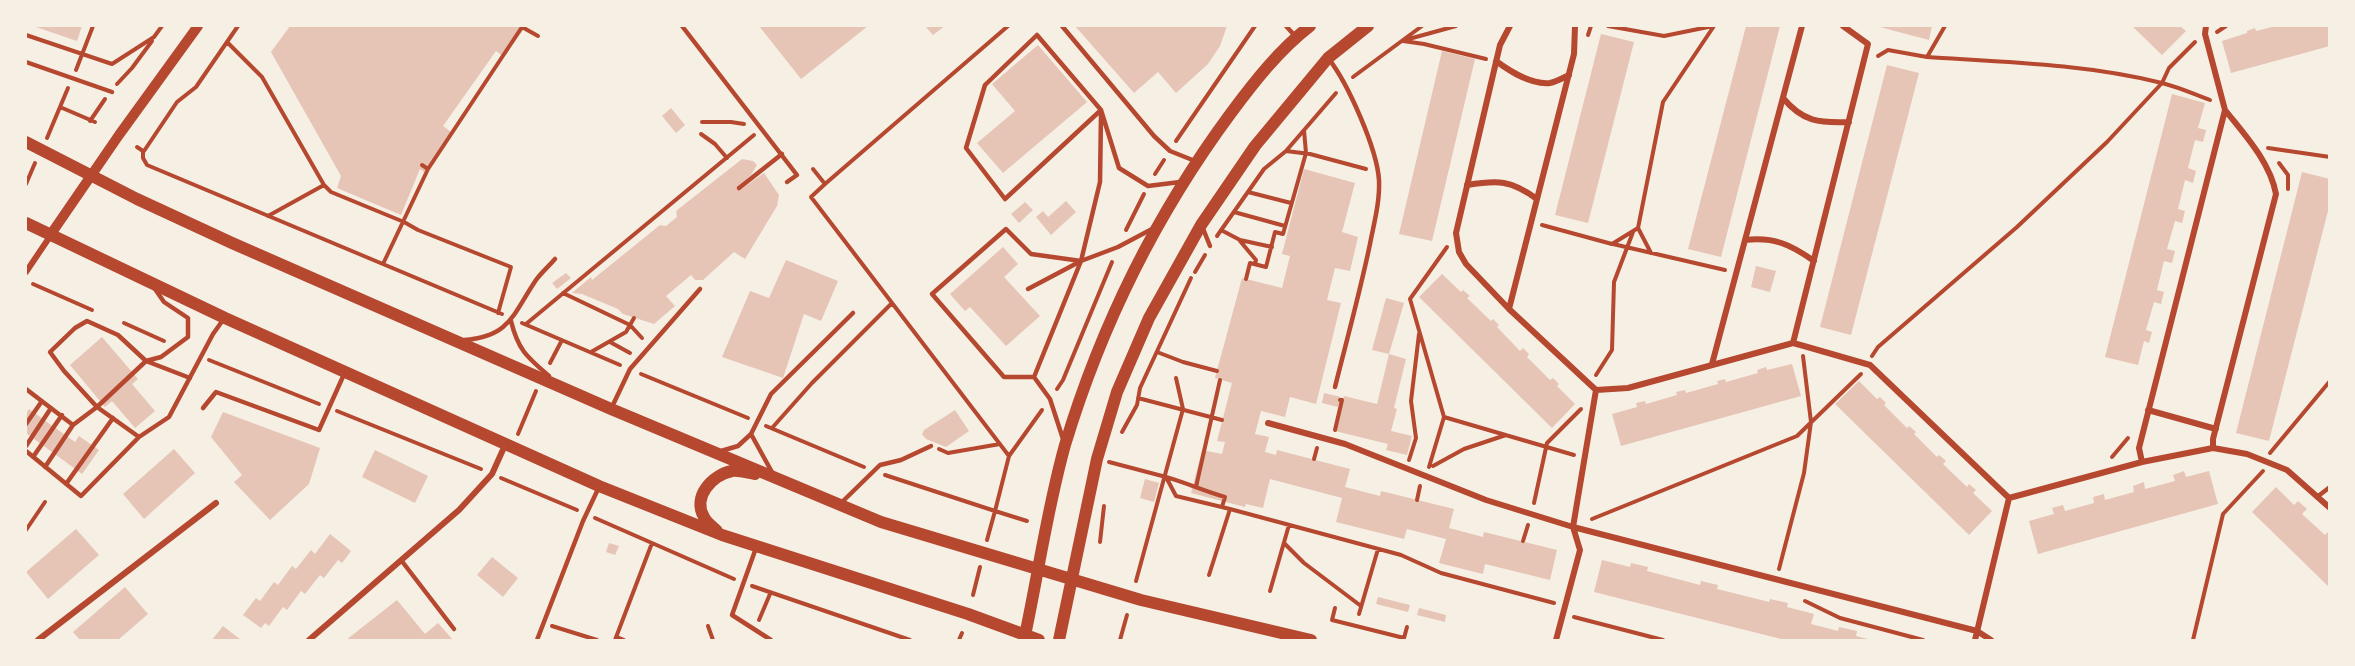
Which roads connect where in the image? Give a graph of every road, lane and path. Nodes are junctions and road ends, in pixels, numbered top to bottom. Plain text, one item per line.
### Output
1 (93, 26) edge
2 (162, 26) edge
3 (198, 26) edge
4 (238, 26) edge
5 (682, 26) edge
6 (1008, 26) edge
7 (1062, 26) edge
8 (1286, 26) edge
9 (1310, 26) edge
10 (1368, 26) edge
11 (1422, 26) edge
12 (1456, 26) edge
13 (1510, 26) edge
14 (1575, 26) edge
15 (1608, 26) edge
16 (1714, 26) edge
17 (1802, 26) edge
18 (1844, 26) edge
19 (1945, 26) edge
20 (2206, 26) edge
21 (2205, 34) junction
22 (26, 36) edge
23 (538, 36) dead end
24 (154, 37) junction
25 (1296, 37) junction
26 (1402, 41) junction
27 (227, 42) junction
28 (82, 55) junction
29 (1927, 57) junction
30 (1328, 58) junction
31 (1485, 58) junction
32 (1496, 61) junction
33 (26, 62) edge
34 (1875, 66) dead end
35 (1482, 69) dead end
36 (1569, 75) junction
37 (1346, 82) junction
38 (2162, 83) junction
39 (110, 91) junction
40 (1783, 98) junction
41 (2211, 109) dead end
42 (1101, 110) junction
43 (2224, 110) junction
44 (702, 122) dead end
45 (1849, 122) junction
46 (762, 129) junction
47 (1304, 129) junction
48 (701, 134) dead end
49 (47, 139) dead end
50 (26, 142) edge
51 (137, 147) dead end
52 (2268, 148) dead end
53 (143, 151) junction
54 (1286, 152) junction
55 (1306, 153) junction
56 (782, 154) junction
57 (2330, 157) edge
58 (727, 158) junction
59 (36, 160) dead end
60 (1196, 162) junction
61 (422, 165) dead end
62 (428, 169) junction
63 (813, 169) dead end
64 (1378, 172) junction
65 (91, 175) junction
66 (787, 182) dead end
67 (1184, 182) junction
68 (26, 184) edge
69 (825, 184) junction
70 (324, 185) junction
71 (1467, 185) junction
72 (740, 188) dead end
73 (1247, 192) junction
74 (1537, 199) junction
75 (1291, 203) junction
76 (1234, 212) junction
77 (267, 216) junction
78 (404, 222) junction
79 (26, 223) edge
80 (1201, 225) junction
81 (1541, 225) dead end
82 (1285, 226) junction
83 (1157, 227) junction
84 (1638, 228) junction
85 (1221, 230) junction
86 (1633, 231) junction
87 (51, 234) junction
88 (1444, 238) dead end
89 (1239, 240) junction
90 (1745, 240) junction
91 (1612, 244) junction
92 (1210, 246) junction
93 (1447, 246) junction
94 (1272, 247) junction
95 (1626, 247) junction
96 (1651, 253) junction
97 (1451, 256) dead end
98 (555, 259) dead end
99 (1081, 261) junction
100 (1814, 261) junction
101 (383, 264) junction
102 (1255, 264) junction
103 (1730, 265) dead end
104 (26, 272) edge
105 (1246, 279) dead end
106 (151, 282) junction
107 (33, 284) dead end
108 (700, 289) dead end
109 (1028, 289) dead end
110 (563, 293) junction
111 (892, 303) junction
112 (1509, 309) junction
113 (100, 313) dead end
114 (498, 313) junction
115 (853, 313) dead end
116 (225, 318) junction
117 (634, 318) dead end
118 (511, 319) junction
119 (122, 323) dead end
120 (526, 324) junction
121 (630, 325) junction
122 (1419, 330) junction
123 (562, 340) junction
124 (458, 341) junction
125 (610, 342) junction
126 (1792, 343) junction
127 (176, 346) junction
128 (649, 346) junction
129 (591, 352) junction
130 (1157, 352) junction
131 (1864, 352) dead end
132 (1794, 353) dead end
133 (1873, 354) junction
134 (201, 357) junction
135 (639, 358) junction
136 (146, 361) junction
137 (551, 362) dead end
138 (1712, 364) junction
139 (1870, 365) junction
140 (1588, 367) dead end
141 (630, 369) junction
142 (1217, 371) dead end
143 (345, 372) junction
144 (1598, 373) junction
145 (1609, 376) dead end
146 (1034, 377) junction
147 (190, 378) junction
148 (1176, 378) dead end
149 (1220, 380) dead end
150 (2330, 381) edge
151 (1587, 382) junction
152 (558, 385) junction
153 (1335, 387) dead end
154 (26, 389) edge
155 (537, 390) dead end
156 (1596, 390) junction
157 (1138, 398) junction
158 (1340, 400) dead end
159 (42, 401) junction
160 (1594, 405) junction
161 (97, 407) junction
162 (51, 408) junction
163 (203, 408) dead end
164 (329, 408) junction
165 (611, 408) junction
166 (1183, 409) junction
167 (2148, 410) junction
168 (62, 416) junction
169 (1213, 417) junction
170 (1444, 417) junction
171 (113, 418) junction
172 (1222, 420) dead end
173 (756, 421) junction
174 (1811, 422) junction
175 (1268, 423) dead end
176 (26, 424) edge
177 (73, 424) junction
178 (772, 428) junction
179 (2132, 429) dead end
180 (2216, 429) junction
181 (751, 434) junction
182 (518, 435) dead end
183 (1507, 435) junction
184 (1120, 436) dead end
185 (139, 437) junction
186 (1332, 440) junction
187 (507, 443) junction
188 (1000, 444) junction
189 (1308, 444) dead end
190 (1065, 445) junction
191 (26, 446) edge
192 (931, 446) joint
193 (1546, 447) junction
194 (2213, 448) junction
195 (26, 451) edge
196 (1328, 451) dead end
197 (717, 453) junction
198 (1112, 455) dead end
199 (1575, 455) dead end
200 (33, 457) junction
201 (2111, 458) dead end
202 (1103, 461) junction
203 (2142, 462) junction
204 (2267, 462) junction
205 (45, 467) junction
206 (1406, 469) junction
207 (1429, 469) junction
208 (872, 471) junction
209 (492, 474) junction
210 (1426, 476) junction
211 (774, 477) junction
212 (1166, 477) junction
213 (1411, 482) dead end
214 (66, 484) junction
215 (599, 486) junction
216 (1196, 487) junction
217 (2330, 487) edge
218 (1430, 489) dead end
219 (2317, 497) junction
220 (2009, 498) junction
221 (45, 502) dead end
222 (216, 503) dead end
223 (840, 504) junction
224 (1222, 507) junction
225 (2330, 508) edge
226 (1230, 509) junction
227 (994, 511) junction
228 (586, 514) junction
229 (1532, 514) junction
230 (1027, 521) dead end
231 (1518, 521) dead end
232 (1529, 524) dead end
233 (1288, 525) junction
234 (1573, 527) junction
235 (26, 530) edge
236 (722, 535) junction
237 (652, 543) junction
238 (986, 543) dead end
239 (1284, 543) junction
240 (756, 547) junction
241 (1378, 549) junction
242 (401, 560) junction
243 (981, 564) dead end
244 (1039, 570) junction
245 (1209, 575) dead end
246 (1776, 579) junction
247 (1071, 580) junction
248 (1136, 581) dead end
249 (744, 583) junction
250 (1270, 591) dead end
251 (770, 594) junction
252 (973, 595) dead end
253 (1797, 596) dead end
254 (1361, 606) junction
255 (1575, 606) dead end
256 (1335, 608) dead end
257 (1359, 614) dead end
258 (1563, 614) junction
259 (1127, 615) dead end
260 (1572, 617) junction
261 (544, 623) junction
262 (1570, 625) dead end
263 (708, 626) dead end
264 (1407, 627) dead end
265 (454, 629) dead end
266 (756, 629) junction
267 (1977, 631) junction
268 (962, 633) dead end
269 (1025, 638) edge
270 (616, 639) edge
271 (38, 640) edge
272 (309, 640) edge
273 (537, 640) edge
274 (597, 640) edge
275 (624, 640) edge
276 (713, 640) edge
277 (771, 640) edge
278 (910, 640) edge
279 (959, 640) edge
280 (1039, 640) edge
281 (1059, 640) edge
282 (1120, 640) edge
283 (1311, 640) edge
284 (1556, 640) edge
285 (1663, 640) edge
286 (1923, 640) edge
287 (1976, 640) edge
288 (1991, 640) edge
289 (2193, 640) edge

1 - 28 path
2 - 24 path
3 - 65 street
4 - 27 path
5 - 46 lane
6 - 69 path
7 - 60 lane
8 - 25 lane
9 - 25 main road
10 - 30 main road
11 - 26 path
12 - 26 path
13 - 32 street
14 - 36 street
15 - 16 path
16 - 84 path
17 - 40 street
18 - 45 street
19 - 29 path
20 - 21 street
21 - 38 path
21 - 43 street
22 - 28 path
23 - 62 path
24 - 28 path
24 - 39 path
25 - 60 main road
26 - 31 path
26 - 37 path
27 - 53 path
27 - 70 path
29 - 34 path
29 - 38 path
30 - 37 lane
30 - 80 main road
31 - 32 path
31 - 35 path
32 - 36 street
32 - 71 street
33 - 39 lane
36 - 74 street
37 - 47 path
37 - 64 lane
38 - 41 path
38 - 133 path
39 - 49 path
40 - 45 street
40 - 90 street
42 - 42 lane
42 - 67 lane
42 - 99 lane
43 - 167 street
43 - 180 street
44 - 46 path
45 - 100 street
46 - 56 lane
46 - 58 path
47 - 54 path
47 - 55 path
48 - 58 path
50 - 65 main road
51 - 53 path
52 - 57 path
53 - 77 path
54 - 55 path
54 - 73 path
55 - 64 path
55 - 75 path
56 - 66 lane
56 - 72 lane
58 - 110 path
59 - 68 path
60 - 67 main road
61 - 62 path
62 - 78 path
63 - 69 path
64 - 153 lane
65 - 87 street
65 - 124 main road
67 - 83 main road
69 - 111 path
70 - 77 path
70 - 78 path
71 - 74 street
71 - 112 street
73 - 75 path
73 - 76 path
74 - 112 street
75 - 82 path
76 - 82 path
76 - 85 path
77 - 101 path
78 - 101 path
78 - 114 path
79 - 87 main road
80 - 92 lane
80 - 202 main road
81 - 91 path
82 - 94 path
83 - 99 lane
83 - 190 main road
84 - 86 path
84 - 96 path
85 - 89 path
85 - 92 path
86 - 91 path
86 - 95 path
87 - 104 street
87 - 106 main road
88 - 93 path
89 - 94 path
89 - 102 path
90 - 100 street
90 - 138 street
91 - 95 path
92 - 130 path
93 - 97 path
93 - 122 path
94 - 102 path
95 - 96 path
95 - 144 path
96 - 103 path
98 - 118 lane
99 - 109 lane
99 - 146 lane
99 - 146 lane
100 - 126 street
101 - 114 path
102 - 105 path
106 - 116 main road
106 - 127 lane
107 - 113 path
108 - 128 lane
110 - 120 path
110 - 121 path
111 - 178 path
111 - 188 path
112 - 151 street
114 - 118 path
115 - 173 lane
116 - 134 lane
116 - 143 main road
117 - 121 path
118 - 120 path
118 - 124 lane
118 - 152 lane
119 - 127 path
120 - 123 path
121 - 125 path
121 - 128 path
122 - 170 path
122 - 206 path
123 - 129 path
123 - 137 path
124 - 152 main road
125 - 129 path
125 - 135 path
126 - 138 street
126 - 139 street
127 - 136 lane
128 - 135 lane
129 - 141 path
130 - 142 path
130 - 157 path
131 - 133 path
132 - 174 path
133 - 139 path
134 - 147 lane
134 - 164 path
135 - 141 lane
136 - 147 lane
136 - 161 lane
136 - 161 lane
138 - 156 street
139 - 174 path
139 - 220 street
140 - 144 path
141 - 165 lane
141 - 173 path
143 - 164 lane
143 - 187 main road
144 - 145 path
144 - 151 path
146 - 190 lane
147 - 185 lane
148 - 166 path
149 - 169 path
150 - 204 path
151 - 156 street
152 - 165 main road
154 - 159 lane
155 - 182 path
156 - 160 street
157 - 166 path
157 - 184 path
158 - 186 path
159 - 162 lane
159 - 176 lane
160 - 193 path
160 - 234 street
161 - 171 lane
161 - 177 lane
162 - 168 lane
162 - 191 lane
163 - 164 lane
164 - 209 path
165 - 197 main road
166 - 169 path
166 - 212 path
167 - 180 street
167 - 203 street
168 - 177 lane
168 - 200 lane
169 - 172 path
169 - 216 path
170 - 183 path
170 - 207 path
171 - 185 lane
171 - 214 lane
173 - 178 path
173 - 181 lane
174 - 234 path
174 - 246 path
175 - 186 street
177 - 205 lane
178 - 208 path
179 - 201 path
180 - 194 street
181 - 197 lane
181 - 211 lane
183 - 193 path
183 - 207 path
185 - 214 lane
186 - 206 street
187 - 209 street
187 - 215 main road
188 - 192 path
188 - 227 path
189 - 196 path
190 - 244 main road
192 - 208 lane
193 - 199 path
193 - 229 path
194 - 203 street
194 - 204 street
195 - 200 lane
197 - 211 main road
198 - 202 path
200 - 205 lane
202 - 212 path
202 - 247 main road
203 - 220 street
204 - 219 street
204 - 289 path
205 - 214 lane
206 - 210 street
207 - 210 path
208 - 223 lane
208 - 227 path
209 - 228 path
209 - 242 street
210 - 229 street
211 - 223 main road
211 - 236 main road
212 - 216 path
212 - 224 path
212 - 248 path
213 - 218 path
215 - 228 lane
215 - 236 main road
216 - 224 path
217 - 219 lane
219 - 225 street
220 - 267 street
221 - 235 path
222 - 271 street
223 - 244 main road
224 - 226 path
226 - 233 path
226 - 245 path
227 - 230 path
227 - 238 path
228 - 237 path
228 - 261 lane
229 - 234 street
231 - 232 path
233 - 239 path
233 - 241 path
234 - 246 street
234 - 258 street
236 - 240 main road
237 - 249 path
237 - 270 path
239 - 250 path
239 - 254 path
240 - 249 lane
240 - 269 main road
241 - 254 path
241 - 258 path
242 - 265 lane
242 - 272 street
243 - 252 path
244 - 247 main road
244 - 269 main road
246 - 267 street
247 - 281 main road
247 - 283 main road
249 - 251 path
249 - 266 lane
251 - 266 path
251 - 278 path
253 - 286 path
254 - 257 path
255 - 260 path
256 - 264 path
258 - 284 street
259 - 282 path
260 - 262 path
260 - 285 path
261 - 273 lane
261 - 274 path
263 - 276 path
266 - 277 lane
267 - 287 street
267 - 288 street
268 - 279 path
269 - 280 main road
270 - 275 path

